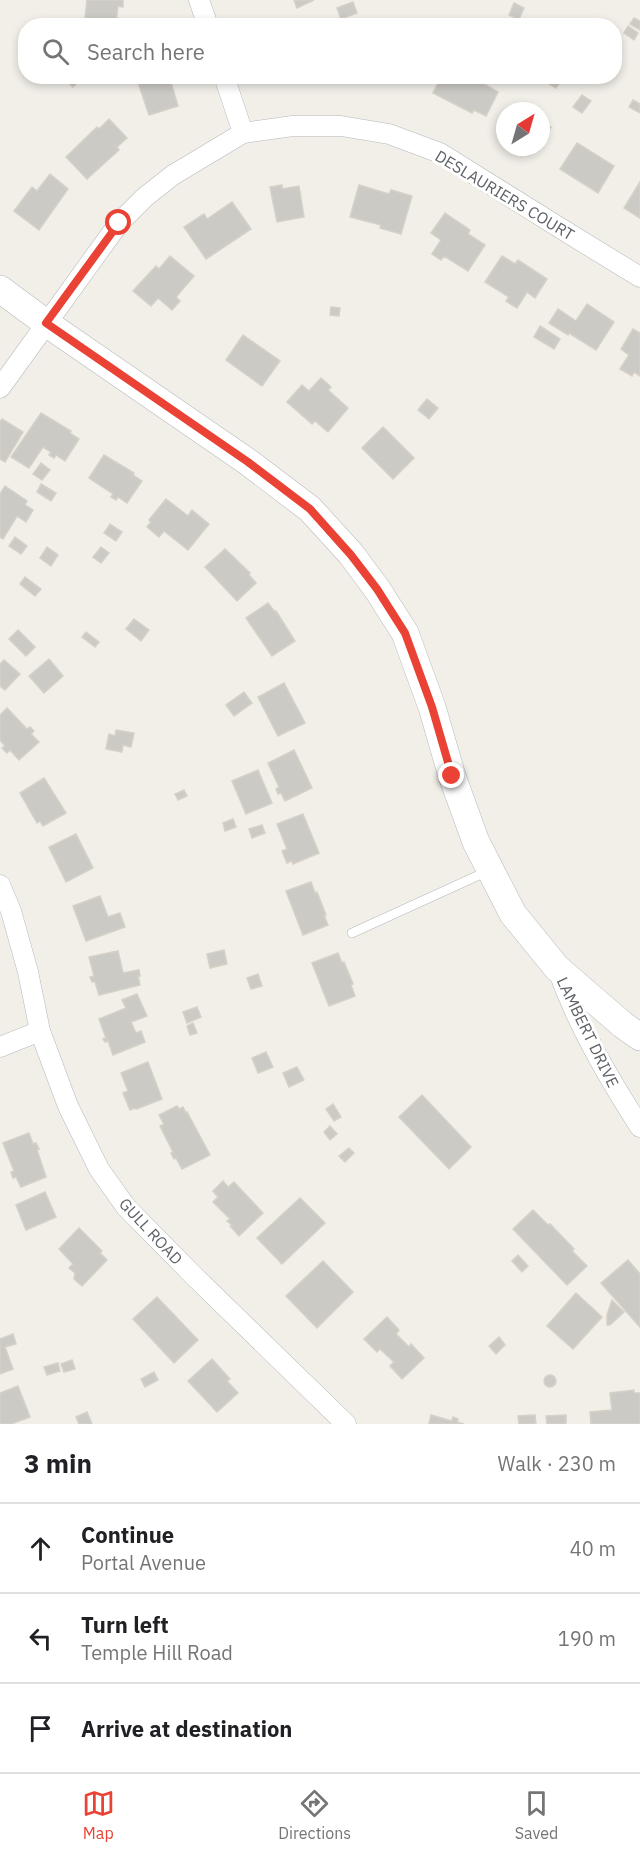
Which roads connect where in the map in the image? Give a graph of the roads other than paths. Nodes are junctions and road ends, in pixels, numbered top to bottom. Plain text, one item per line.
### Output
1 (199, 0) edge
2 (205, 18) edge
3 (227, 84) edge
4 (243, 133) junction
5 (640, 277) edge
6 (0, 289) edge
7 (46, 323) junction
8 (0, 388) edge
9 (490, 870) junction
10 (0, 885) edge
11 (352, 933) dead end
12 (557, 968) junction
13 (40, 1031) junction
14 (640, 1037) edge
15 (0, 1047) edge
16 (640, 1127) edge
17 (346, 1424) edge

1 - 2 street
3 - 4 street
4 - 5 street, DESLAURIERS COURT
4 - 7 street
6 - 7 main road
7 - 8 street
7 - 9 main road
9 - 11 lane
9 - 12 main road
10 - 13 street, GULL ROAD
12 - 14 main road
12 - 16 street, LAMBERT DRIVE
13 - 15 street
13 - 17 street, GULL ROAD

